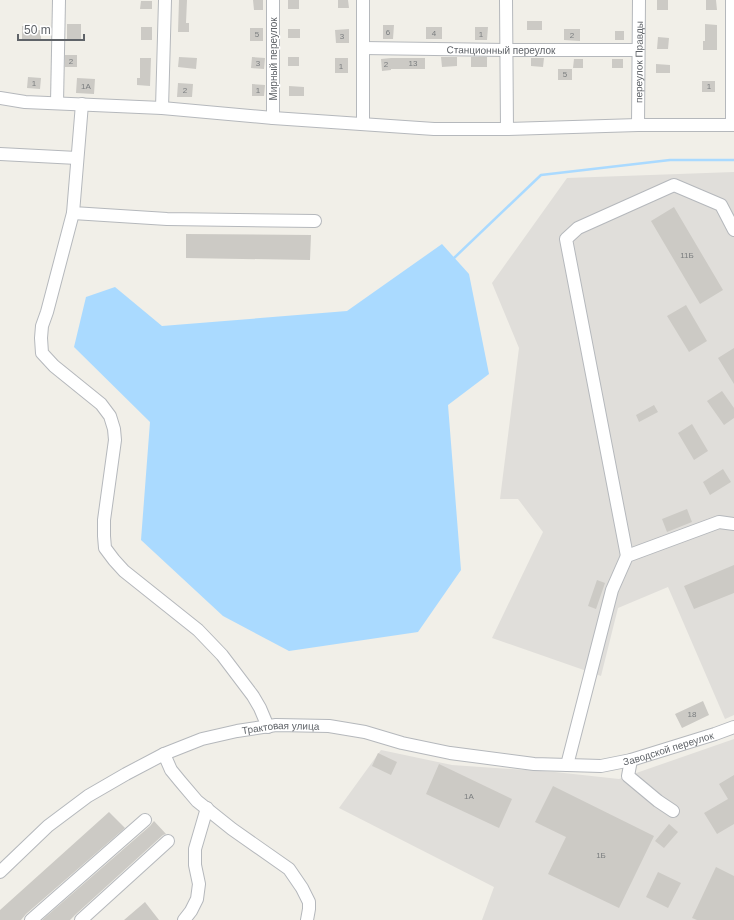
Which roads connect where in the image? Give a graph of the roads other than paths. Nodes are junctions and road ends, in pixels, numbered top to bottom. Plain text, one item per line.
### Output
1 (59, 0) edge
2 (165, 0) edge
3 (273, 0) edge
4 (363, 0) edge
5 (506, 0) edge
6 (639, 0) edge
7 (732, 0) edge
8 (363, 48) junction
9 (506, 50) junction
10 (638, 50) junction
11 (0, 98) edge
12 (57, 103) junction
13 (82, 104) junction
14 (162, 108) junction
15 (273, 118) junction
16 (363, 124) junction
17 (638, 125) junction
18 (733, 126) edge
19 (507, 129) junction
20 (0, 154) edge
21 (78, 158) junction
22 (73, 213) junction
23 (316, 221) dead end
24 (734, 230) edge
25 (734, 524) edge
26 (627, 556) junction
27 (268, 726) junction
28 (734, 727) edge
29 (164, 754) junction
30 (631, 760) junction
31 (567, 765) junction
32 (601, 766) joint
33 (206, 808) junction
34 (673, 811) dead end
35 (145, 820) dead end
36 (168, 841) dead end
37 (0, 872) edge
38 (30, 920) edge
39 (81, 920) edge
40 (184, 920) edge
41 (307, 920) edge

1 - 12 street
2 - 14 street
3 - 15 street, Мирный переулок
4 - 8 street
5 - 9 street
6 - 10 street, переулок Правды
7 - 18 street
8 - 9 street, Станционный переулок
8 - 16 street
9 - 10 street, Станционный переулок
9 - 19 street
10 - 17 street, переулок Правды
11 - 12 street
12 - 13 street
13 - 14 street
13 - 21 street
14 - 15 street
15 - 16 street
16 - 19 street
17 - 18 street
17 - 19 street
20 - 21 street
21 - 22 street
22 - 23 street
22 - 27 street
24 - 26 street
25 - 26 street
26 - 31 street
27 - 29 street, Трактовая улица
27 - 31 street, Трактовая улица
28 - 30 street, Заводской переулок
29 - 33 street
29 - 37 street, Трактовая улица
30 - 32 street, Заводской переулок
30 - 34 street
31 - 32 street, Трактовая улица
33 - 40 street
33 - 41 street
35 - 38 street
36 - 39 street

